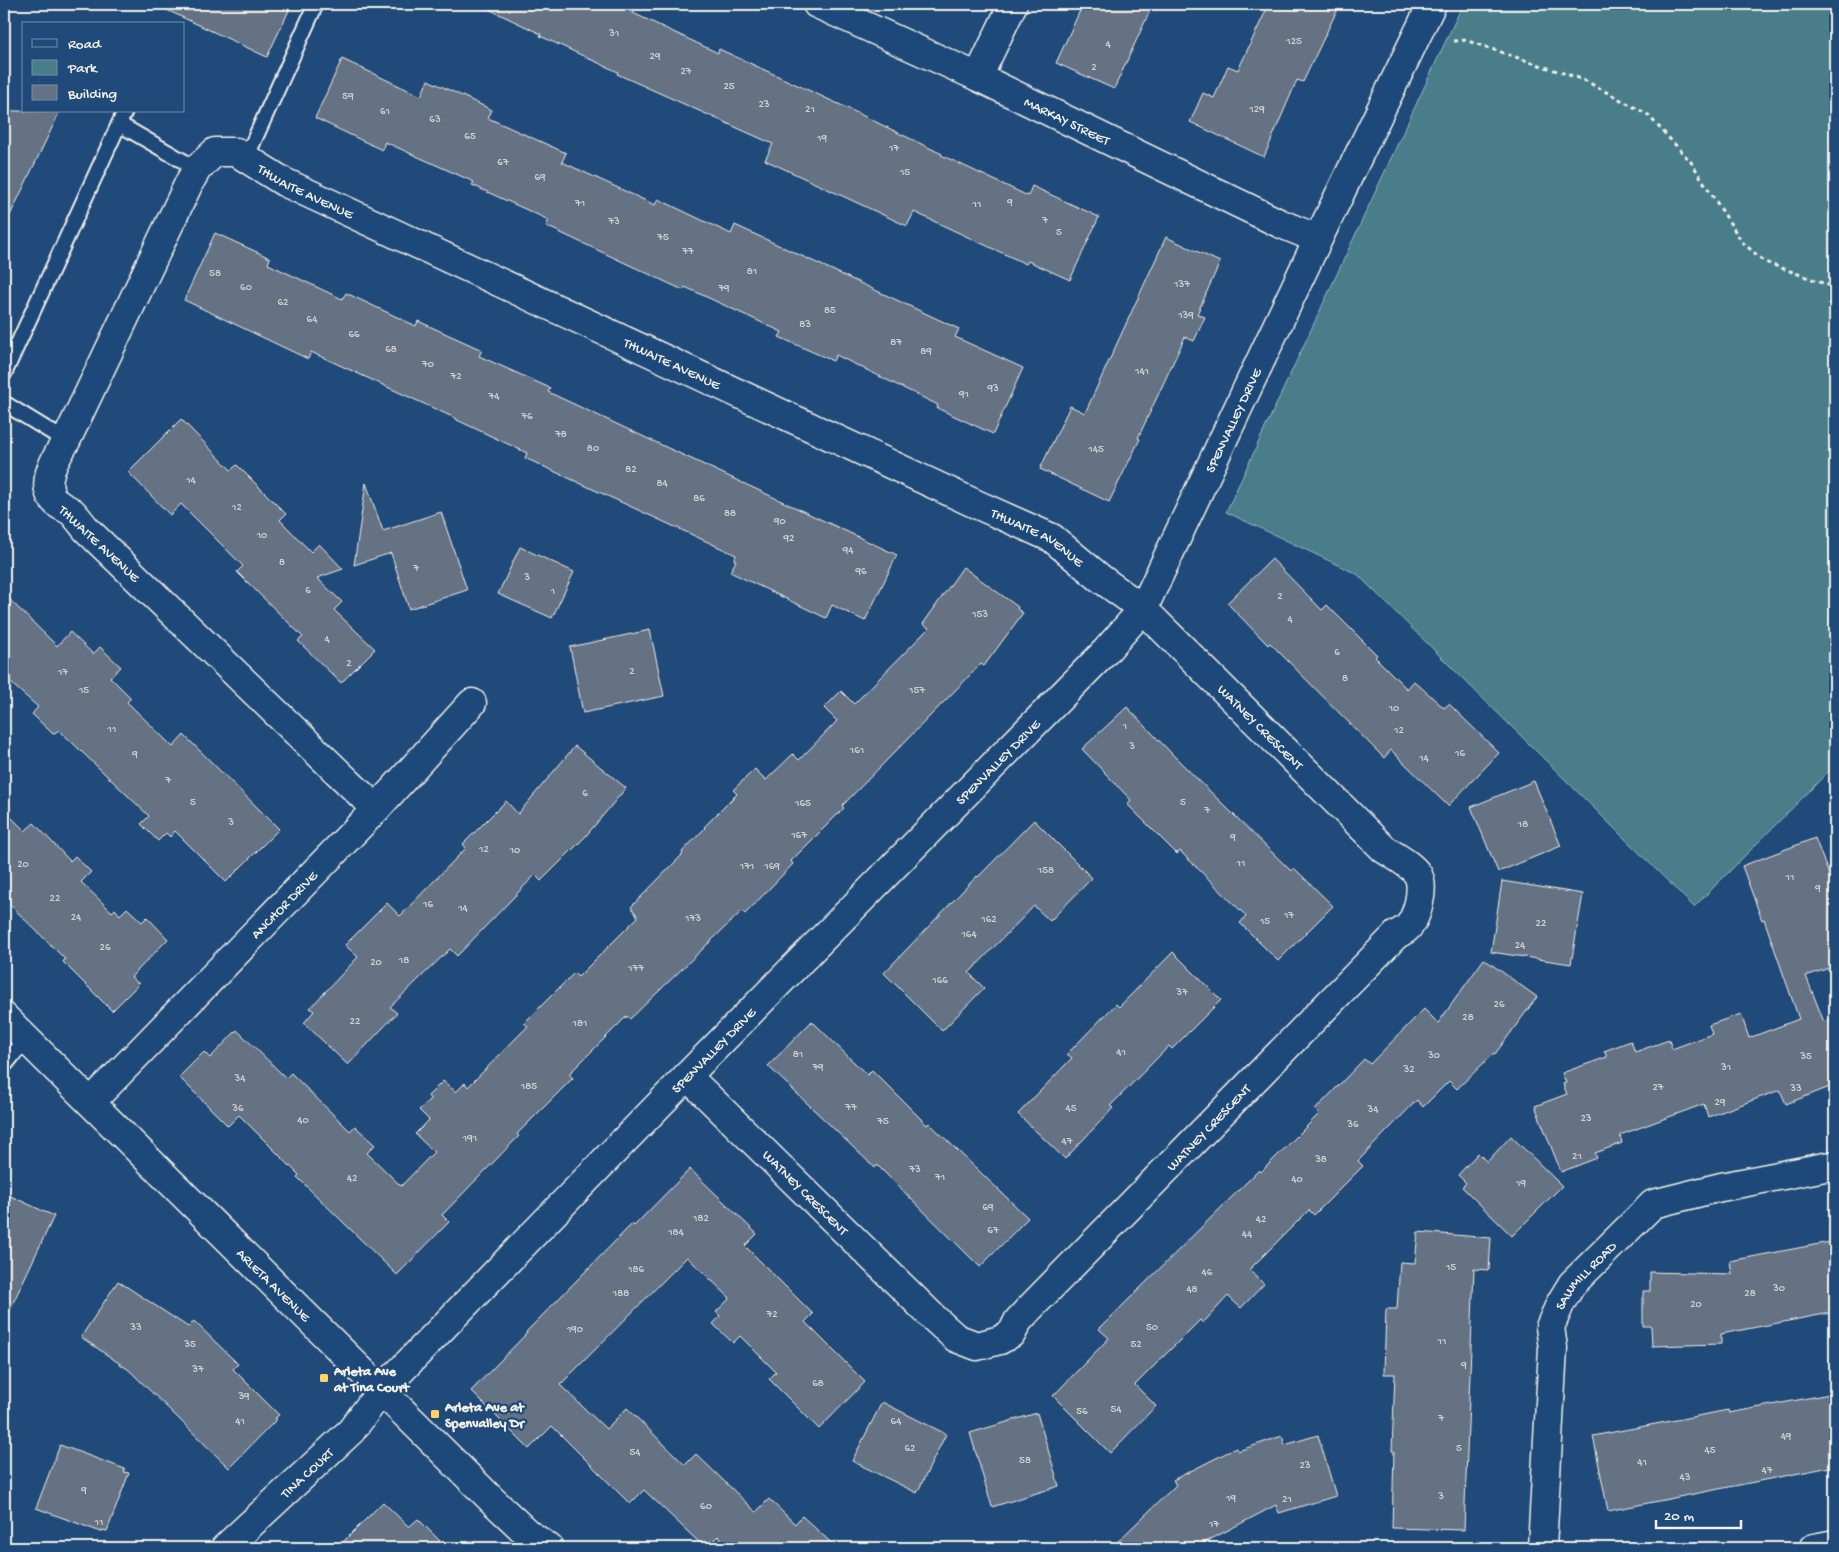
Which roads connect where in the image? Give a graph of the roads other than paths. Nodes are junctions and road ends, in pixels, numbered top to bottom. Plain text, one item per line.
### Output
1 (316, 4) edge
2 (817, 4) edge
3 (1013, 4) edge
4 (1432, 4) edge
5 (978, 77) junction
6 (122, 118) edge
7 (246, 158) junction
8 (197, 169) junction
9 (1318, 239) junction
10 (4, 374) edge
11 (4, 403) edge
12 (66, 441) junction
13 (1143, 609) junction
14 (472, 703) dead end
15 (376, 809) junction
16 (4, 1017) edge
17 (26, 1039) junction
18 (4, 1066) edge
19 (687, 1076) junction
20 (91, 1102) junction
21 (1835, 1165) edge
22 (381, 1391) junction
23 (1835, 1544) edge
24 (225, 1548) edge
25 (549, 1548) edge
26 (1542, 1548) edge
27 (1814, 1548) edge

1 - 7 lane
2 - 5 street, MARKAY STREET
3 - 5 street
4 - 9 street, SPENVALLEY DRIVE
5 - 9 street, MARKAY STREET
6 - 8 lane
6 - 10 lane
7 - 8 street, THWAITE AVENUE
7 - 13 street, THWAITE AVENUE
8 - 12 street, THWAITE AVENUE
9 - 13 street, SPENVALLEY DRIVE
11 - 12 lane
12 - 15 street, THWAITE AVENUE
13 - 19 street, SPENVALLEY DRIVE
13 - 19 street, WATNEY CRESCENT
14 - 15 street, ANCHOR DRIVE
15 - 20 street, ANCHOR DRIVE
16 - 17 street, ARLETA AVENUE
17 - 18 lane
17 - 20 street, ARLETA AVENUE
19 - 22 street, SPENVALLEY DRIVE
20 - 22 street, ARLETA AVENUE
21 - 26 street, SAWMILL ROAD
22 - 24 street, TINA COURT
22 - 25 street, ARLETA AVENUE
23 - 27 street

